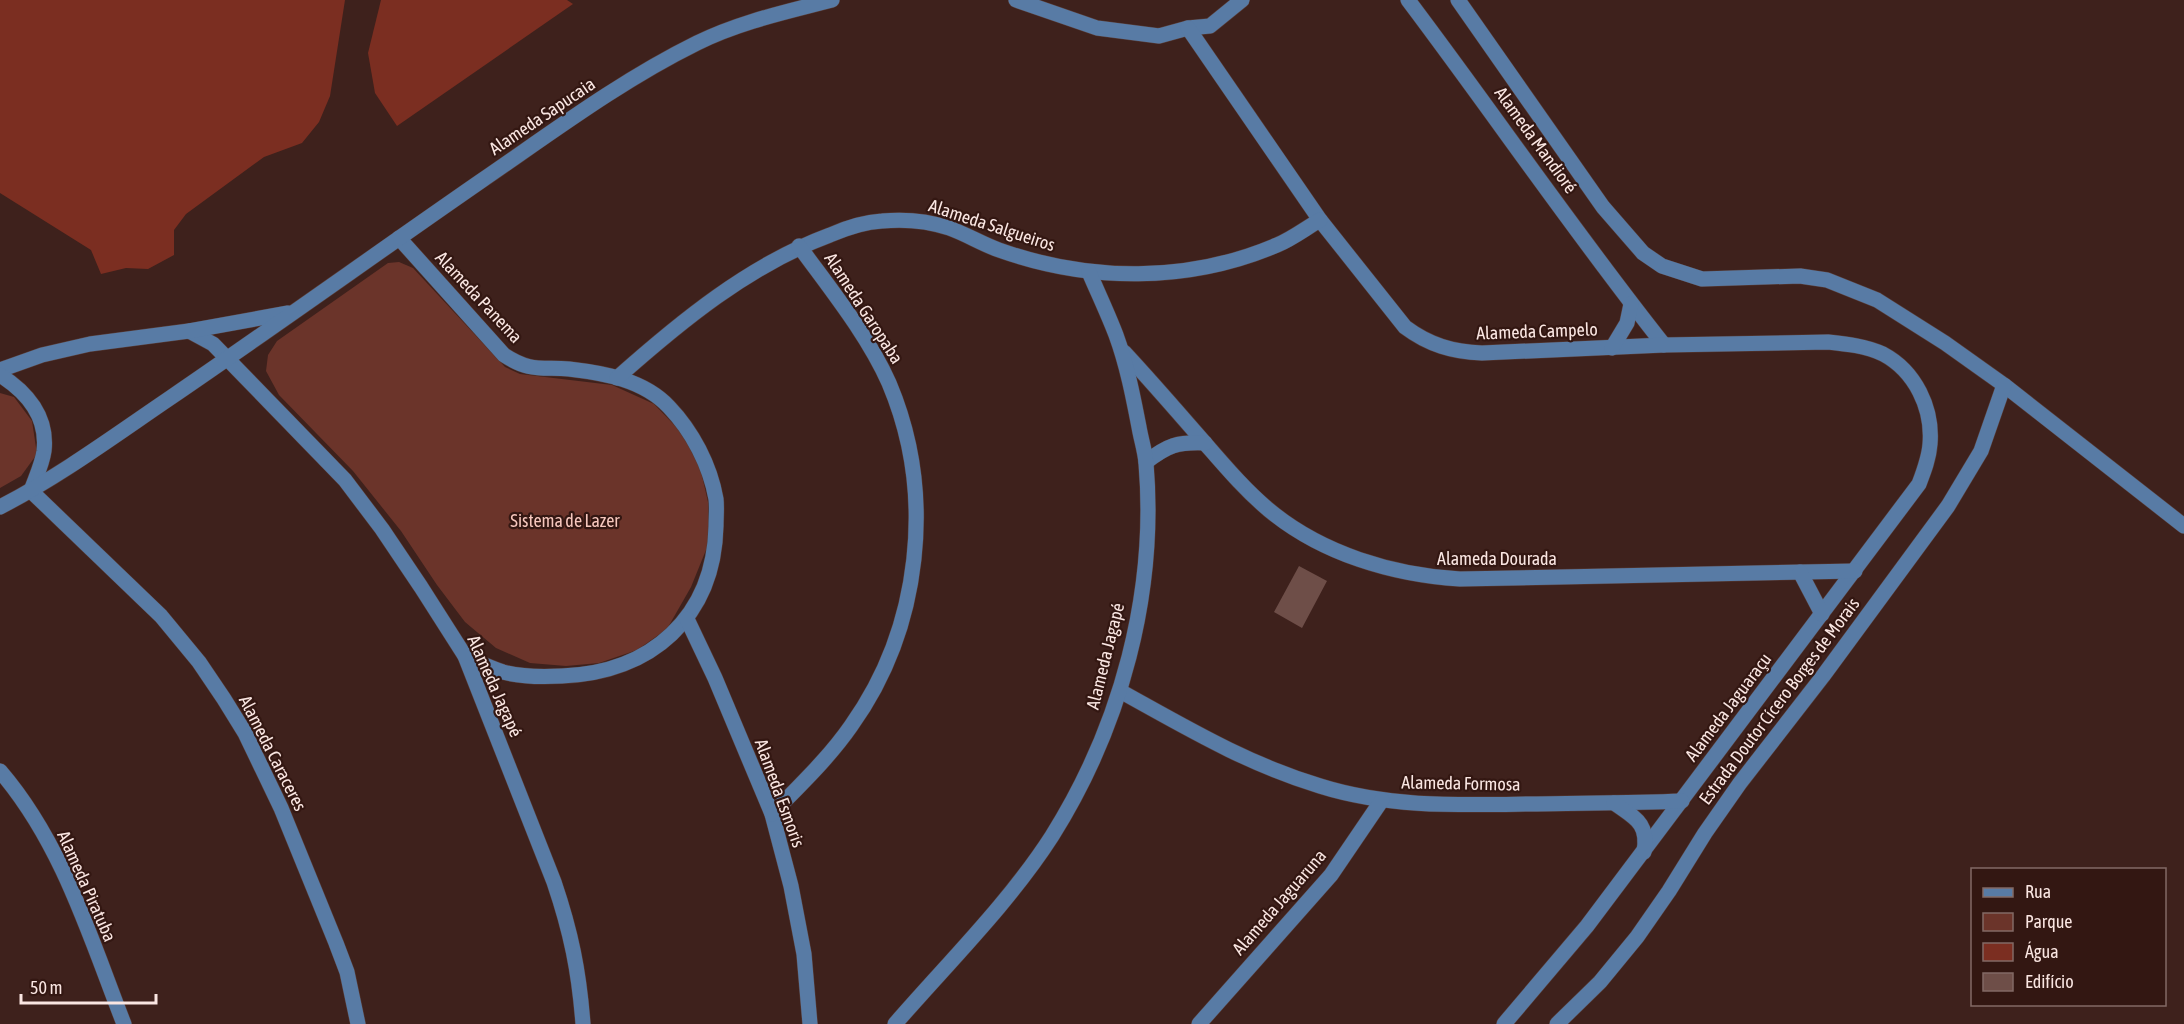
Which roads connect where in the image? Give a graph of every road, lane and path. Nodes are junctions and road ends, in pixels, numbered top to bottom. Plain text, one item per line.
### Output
1 (832, 0) edge
2 (1016, 0) edge
3 (1242, 0) edge
4 (1408, 0) edge
5 (1458, 0) edge
6 (1188, 28) junction
7 (1320, 220) junction
8 (399, 238) junction
9 (799, 246) junction
10 (1089, 272) junction
11 (1631, 304) junction
12 (297, 311) junction
13 (189, 331) junction
14 (1664, 345) junction
15 (1119, 346) junction
16 (1612, 348) junction
17 (227, 359) junction
18 (0, 369) edge
19 (0, 375) edge
20 (617, 378) junction
21 (2004, 385) junction
22 (1920, 391) joint
23 (1205, 443) junction
24 (1146, 462) junction
25 (31, 491) junction
26 (0, 507) edge
27 (2184, 526) edge
28 (1855, 571) junction
29 (1800, 572) junction
30 (1822, 614) junction
31 (687, 620) junction
32 (465, 656) junction
33 (1120, 691) junction
34 (0, 771) edge
35 (1382, 800) junction
36 (1682, 801) junction
37 (1614, 802) junction
38 (772, 814) junction
39 (1644, 852) junction
40 (124, 1024) edge
41 (358, 1024) edge
42 (583, 1024) edge
43 (810, 1024) edge
44 (894, 1024) edge
45 (1199, 1024) edge
46 (1504, 1024) edge
47 (1557, 1024) edge

1 - 8 street, Alameda Sapucaia
2 - 6 street
3 - 6 street
4 - 11 street, Alameda Mandioré
5 - 21 street
6 - 7 street, Alameda Campelo
7 - 10 street, Alameda Salgueiros
7 - 16 street, Alameda Campelo
8 - 12 street, Alameda Sapucaia
8 - 20 street, Alameda Panema
9 - 10 street, Alameda Salgueiros
9 - 20 street, Alameda Salgueiros
9 - 38 street, Alameda Garopaba
10 - 15 street, Alameda Jagapé
11 - 14 street, Alameda Mandioré
11 - 16 street
12 - 13 street
12 - 17 street, Alameda Sapucaia
13 - 17 street, Alameda Jagapé
13 - 18 street
14 - 16 street, Alameda Campelo
14 - 22 street, Alameda Campelo
15 - 23 street, Alameda Dourada
15 - 24 street, Alameda Jagapé
17 - 25 street, Alameda Sapucaia
17 - 32 street, Alameda Jagapé
19 - 25 street
20 - 31 street, Alameda Panema
21 - 27 street
21 - 47 street, Estrada Doutor Cícero Borges de Morais
22 - 28 street, Alameda Jaguaraçu
23 - 24 street
23 - 29 street, Alameda Dourada
24 - 33 street, Alameda Jagapé
25 - 26 street, Alameda Sapucaia
25 - 41 street, Alameda Caraceres
28 - 29 street, Alameda Dourada
28 - 30 street, Alameda Jaguaraçu
29 - 30 street
30 - 36 street, Alameda Jaguaraçu
31 - 32 street, Alameda Panema
31 - 38 street, Alameda Esmoris
32 - 42 street, Alameda Jagapé
33 - 35 street, Alameda Formosa
33 - 44 street, Alameda Jagapé
34 - 40 street, Alameda Piratuba
35 - 37 street, Alameda Formosa
35 - 45 street, Alameda Jaguaruna
36 - 37 street, Alameda Formosa
36 - 39 street, Alameda Jaguaraçu
37 - 39 street
38 - 43 street, Alameda Esmoris
39 - 46 street, Alameda Jaguaraçu

